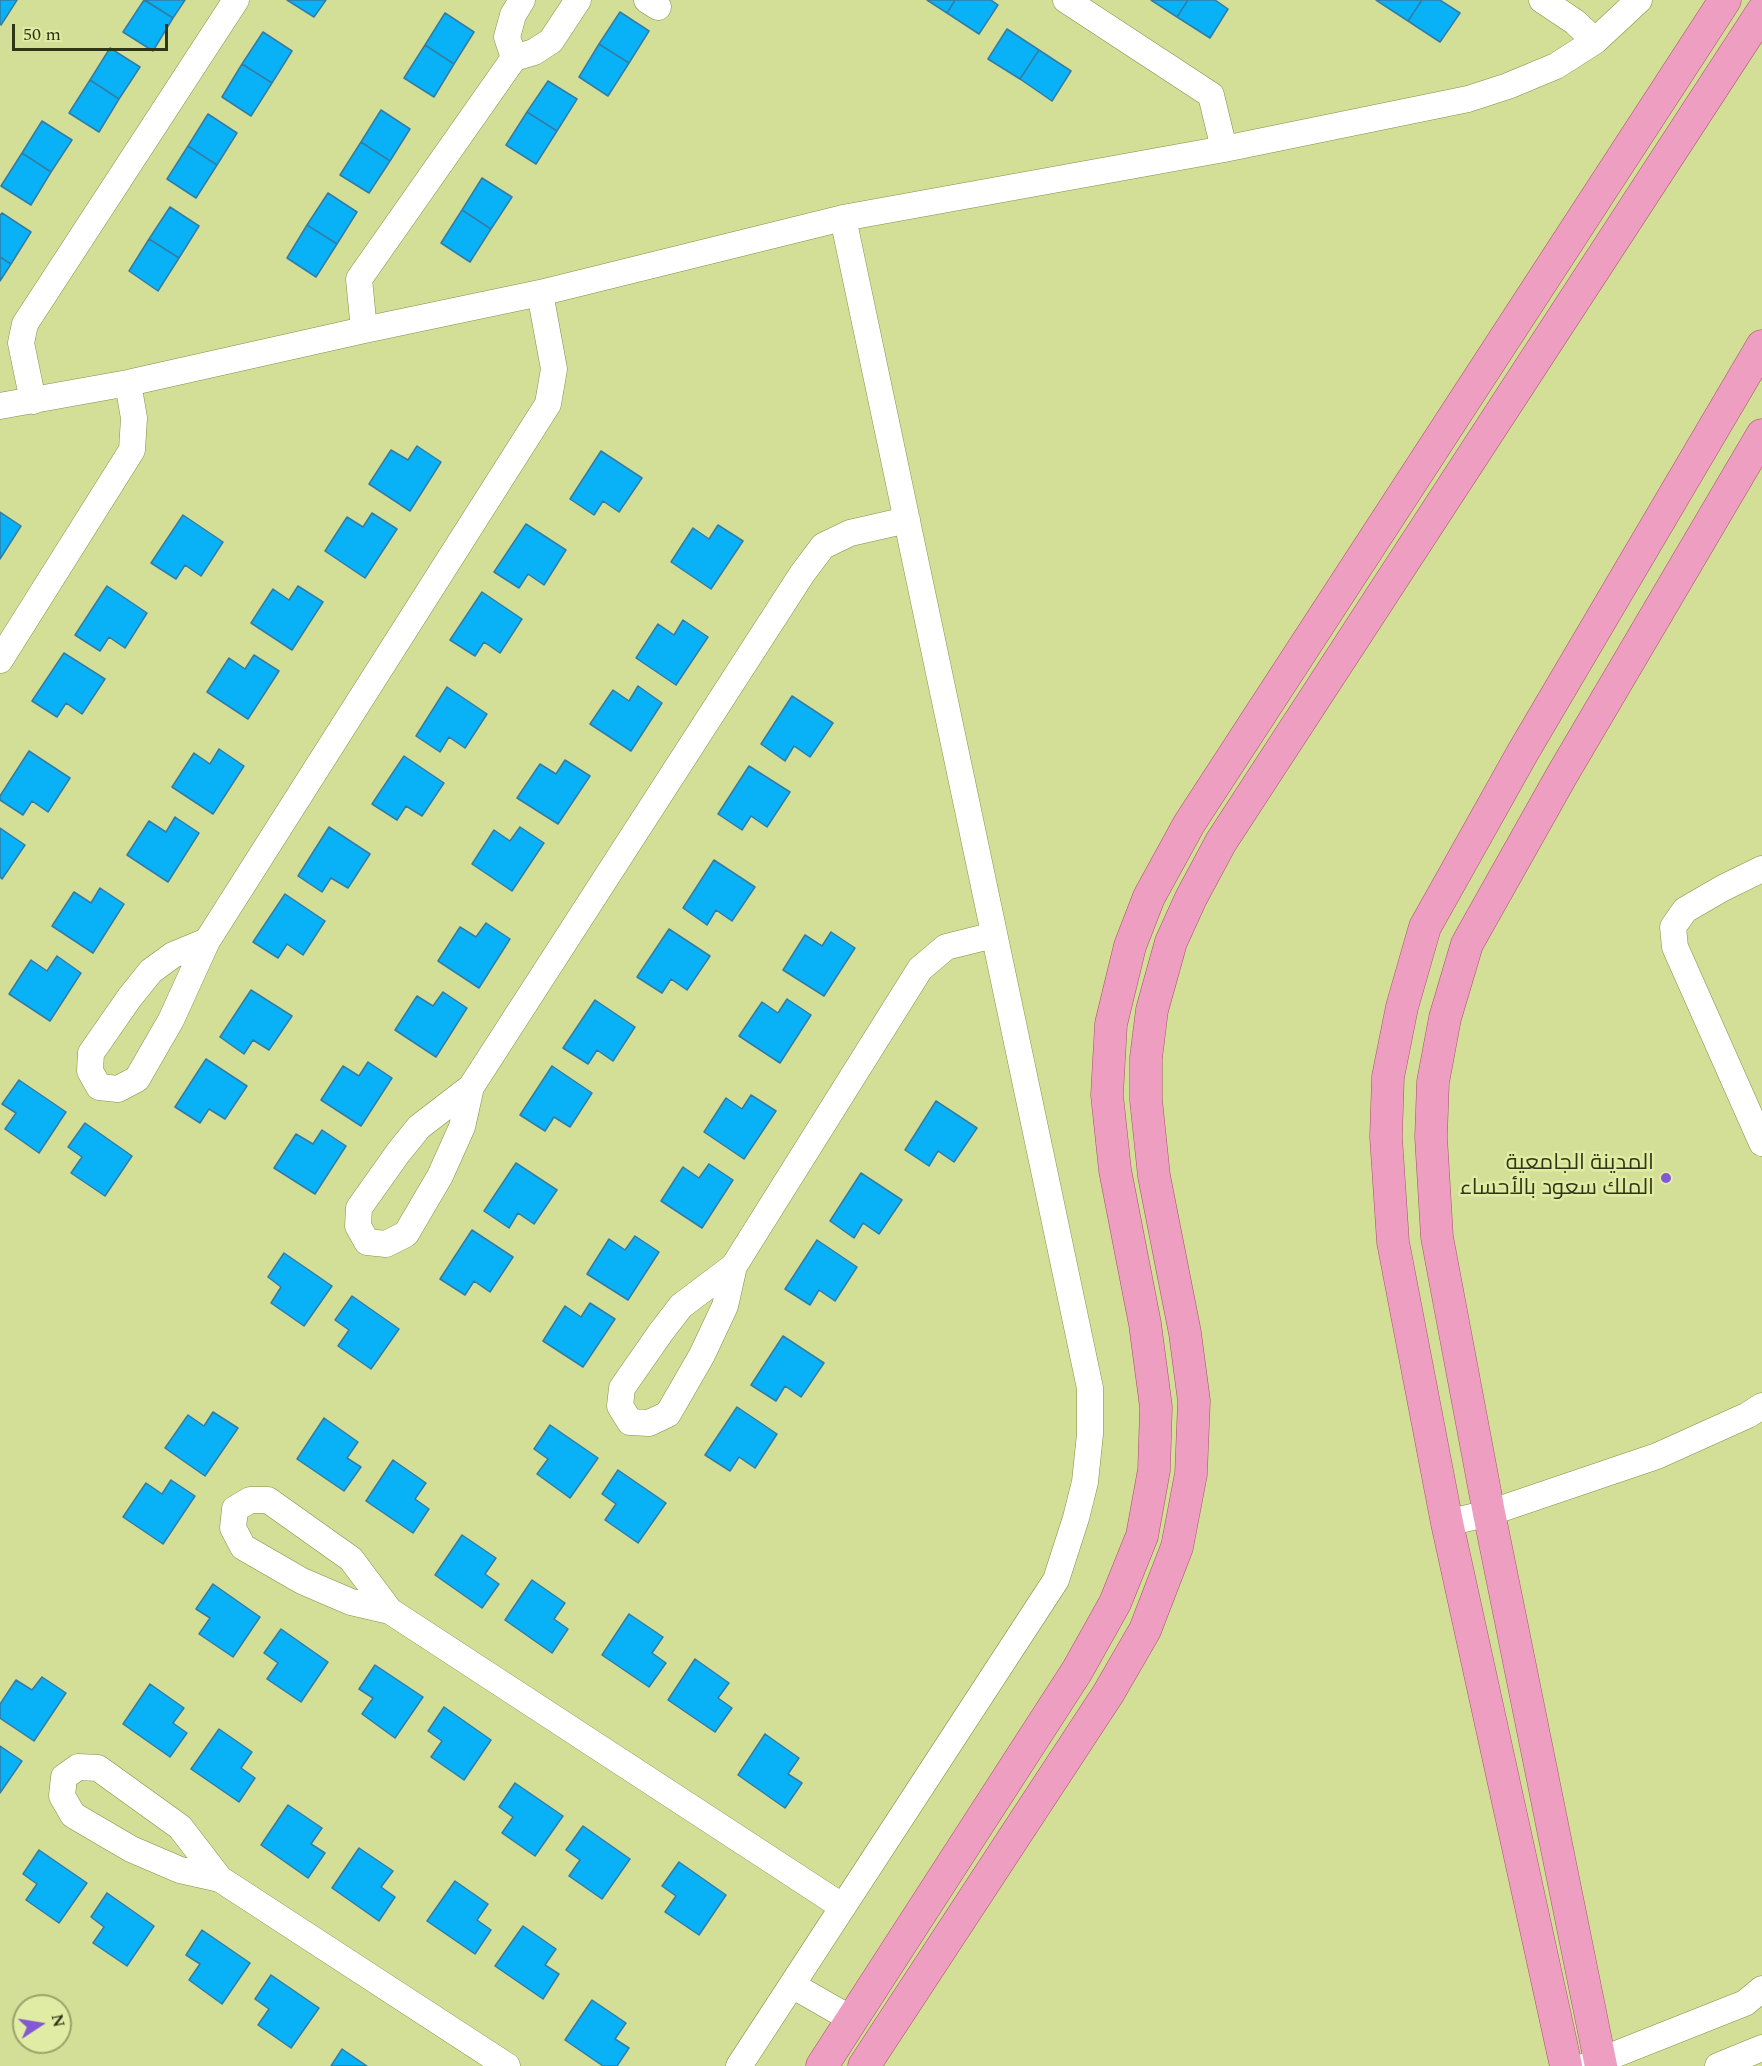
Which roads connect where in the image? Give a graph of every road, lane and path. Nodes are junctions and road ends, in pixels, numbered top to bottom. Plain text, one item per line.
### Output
1 (236, 0) edge
2 (522, 0) edge
3 (578, 0) edge
4 (1066, 0) edge
5 (1542, 0) edge
6 (1640, 0) edge
7 (1725, 0) edge
8 (1762, 12) edge
9 (1595, 41) junction
10 (514, 58) junction
11 (1224, 150) junction
12 (843, 218) junction
13 (540, 293) junction
14 (364, 330) junction
15 (1762, 346) edge
16 (128, 383) junction
17 (33, 401) junction
18 (0, 406) edge
19 (1762, 435) edge
20 (907, 520) junction
21 (0, 660) edge
22 (1762, 869) edge
23 (994, 935) junction
24 (207, 941) junction
25 (471, 1087) junction
26 (1762, 1143) edge
27 (734, 1266) junction
28 (1762, 1406) edge
29 (1489, 1513) junction
30 (1447, 1523) junction
31 (390, 1611) junction
32 (1022, 1757) junction
33 (1053, 1778) junction
34 (220, 1879) junction
35 (843, 1907) junction
36 (792, 1985) junction
37 (1762, 1989) edge
38 (853, 2020) junction
39 (1762, 2048) edge
40 (1596, 2064) edge
41 (507, 2066) edge
42 (739, 2066) edge
43 (822, 2066) edge
44 (864, 2066) edge
45 (1566, 2066) edge
46 (1718, 2066) edge

1 - 17 street
2 - 10 street
3 - 10 street
4 - 11 street
5 - 9 street
6 - 9 street
7 - 32 main road
8 - 33 main road
9 - 11 street
10 - 14 street
11 - 12 street
12 - 13 street
12 - 20 street
13 - 14 street
13 - 24 street
14 - 16 street
15 - 30 main road
16 - 17 street
16 - 21 street
17 - 18 street
19 - 29 main road
20 - 23 street
20 - 25 street
22 - 26 street
23 - 27 street
23 - 35 street
24 - 24 street
25 - 25 street
27 - 27 street
28 - 29 street
29 - 30 street
29 - 40 main road
30 - 45 main road
31 - 31 street
31 - 35 street
32 - 33 main road
32 - 38 main road
33 - 44 main road
34 - 34 street
34 - 41 street
35 - 36 street
36 - 38 street
36 - 42 street
37 - 40 street
38 - 43 main road
39 - 46 street

